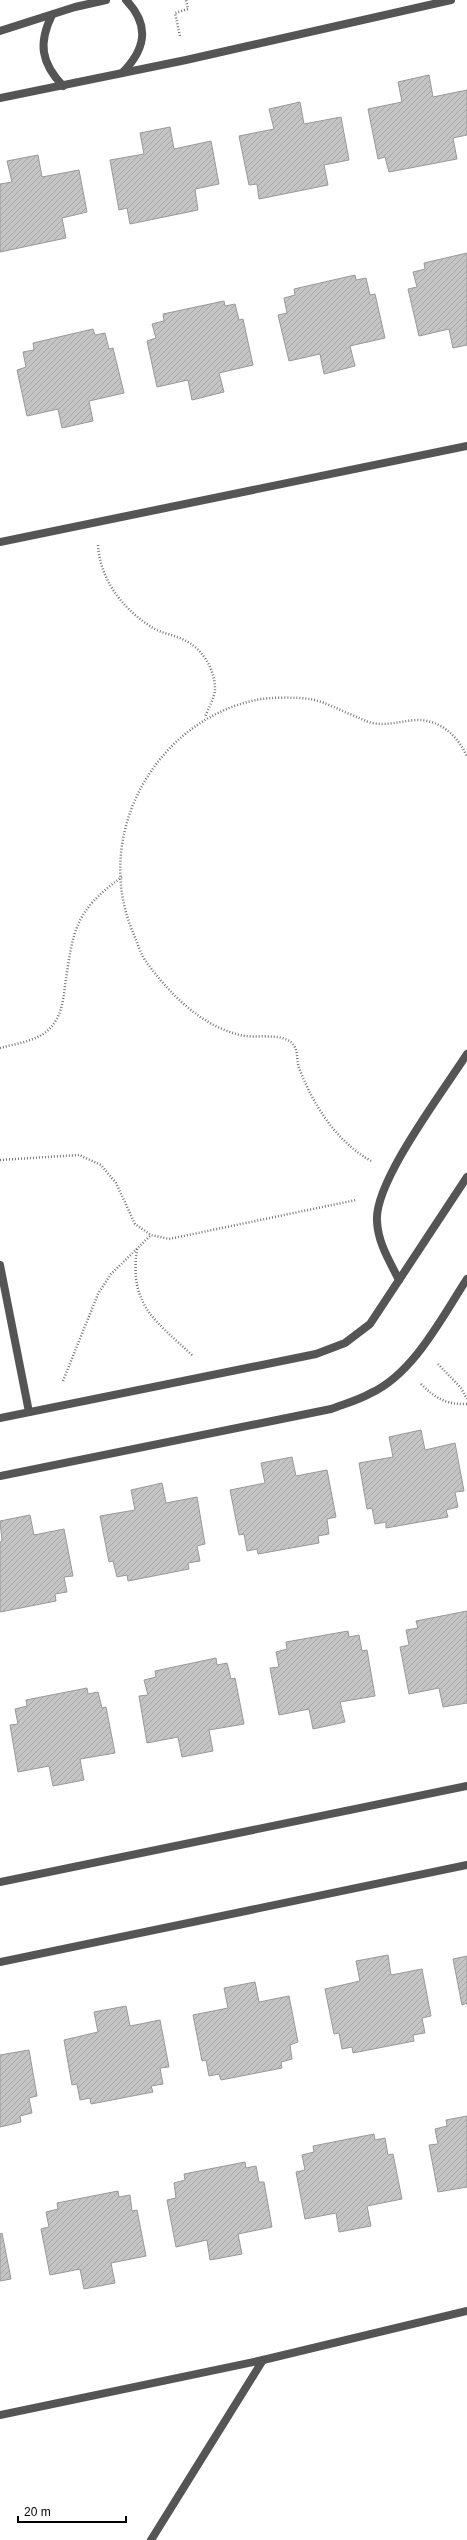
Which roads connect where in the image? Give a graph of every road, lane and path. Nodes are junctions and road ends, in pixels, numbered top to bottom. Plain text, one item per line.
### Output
1 (106, 0) edge
2 (126, 0) edge
3 (186, 0) edge
4 (451, 0) edge
5 (74, 4) edge
6 (52, 15) junction
7 (0, 31) edge
8 (186, 35) dead end
9 (122, 73) junction
10 (63, 86) junction
11 (0, 98) edge
12 (467, 446) edge
13 (97, 522) junction
14 (0, 542) edge
15 (205, 718) junction
16 (467, 757) edge
17 (122, 878) junction
18 (0, 1048) edge
19 (467, 1054) edge
20 (0, 1160) edge
21 (391, 1172) junction
22 (467, 1177) edge
23 (380, 1195) junction
24 (151, 1235) junction
25 (137, 1248) junction
26 (0, 1265) edge
27 (467, 1279) edge
28 (399, 1280) junction
29 (423, 1347) junction
30 (405, 1368) junction
31 (212, 1375) junction
32 (467, 1399) edge
33 (467, 1404) edge
34 (53, 1407) junction
35 (30, 1412) junction
36 (0, 1418) edge
37 (0, 1476) edge
38 (467, 1786) edge
39 (467, 1865) edge
40 (0, 1882) edge
41 (0, 1962) edge
42 (467, 2311) edge
43 (263, 2360) junction
44 (0, 2415) edge
45 (151, 2540) edge

1 - 5 street
2 - 9 street
3 - 8 path
4 - 9 street
5 - 6 street
6 - 7 street
6 - 10 street
9 - 10 street
10 - 11 street
12 - 13 street
13 - 14 street
13 - 15 path
15 - 16 path
15 - 17 path
17 - 18 path
17 - 21 path
19 - 21 street
20 - 24 path
21 - 23 street
22 - 28 street
23 - 24 path
23 - 28 street
24 - 25 path
25 - 31 path
25 - 34 path
26 - 35 street
27 - 29 street
28 - 31 street
29 - 30 street
29 - 32 path
30 - 33 path
30 - 37 street
31 - 34 street
34 - 35 street
35 - 36 street
38 - 40 street
39 - 41 street
42 - 43 street
43 - 44 street
43 - 45 street

